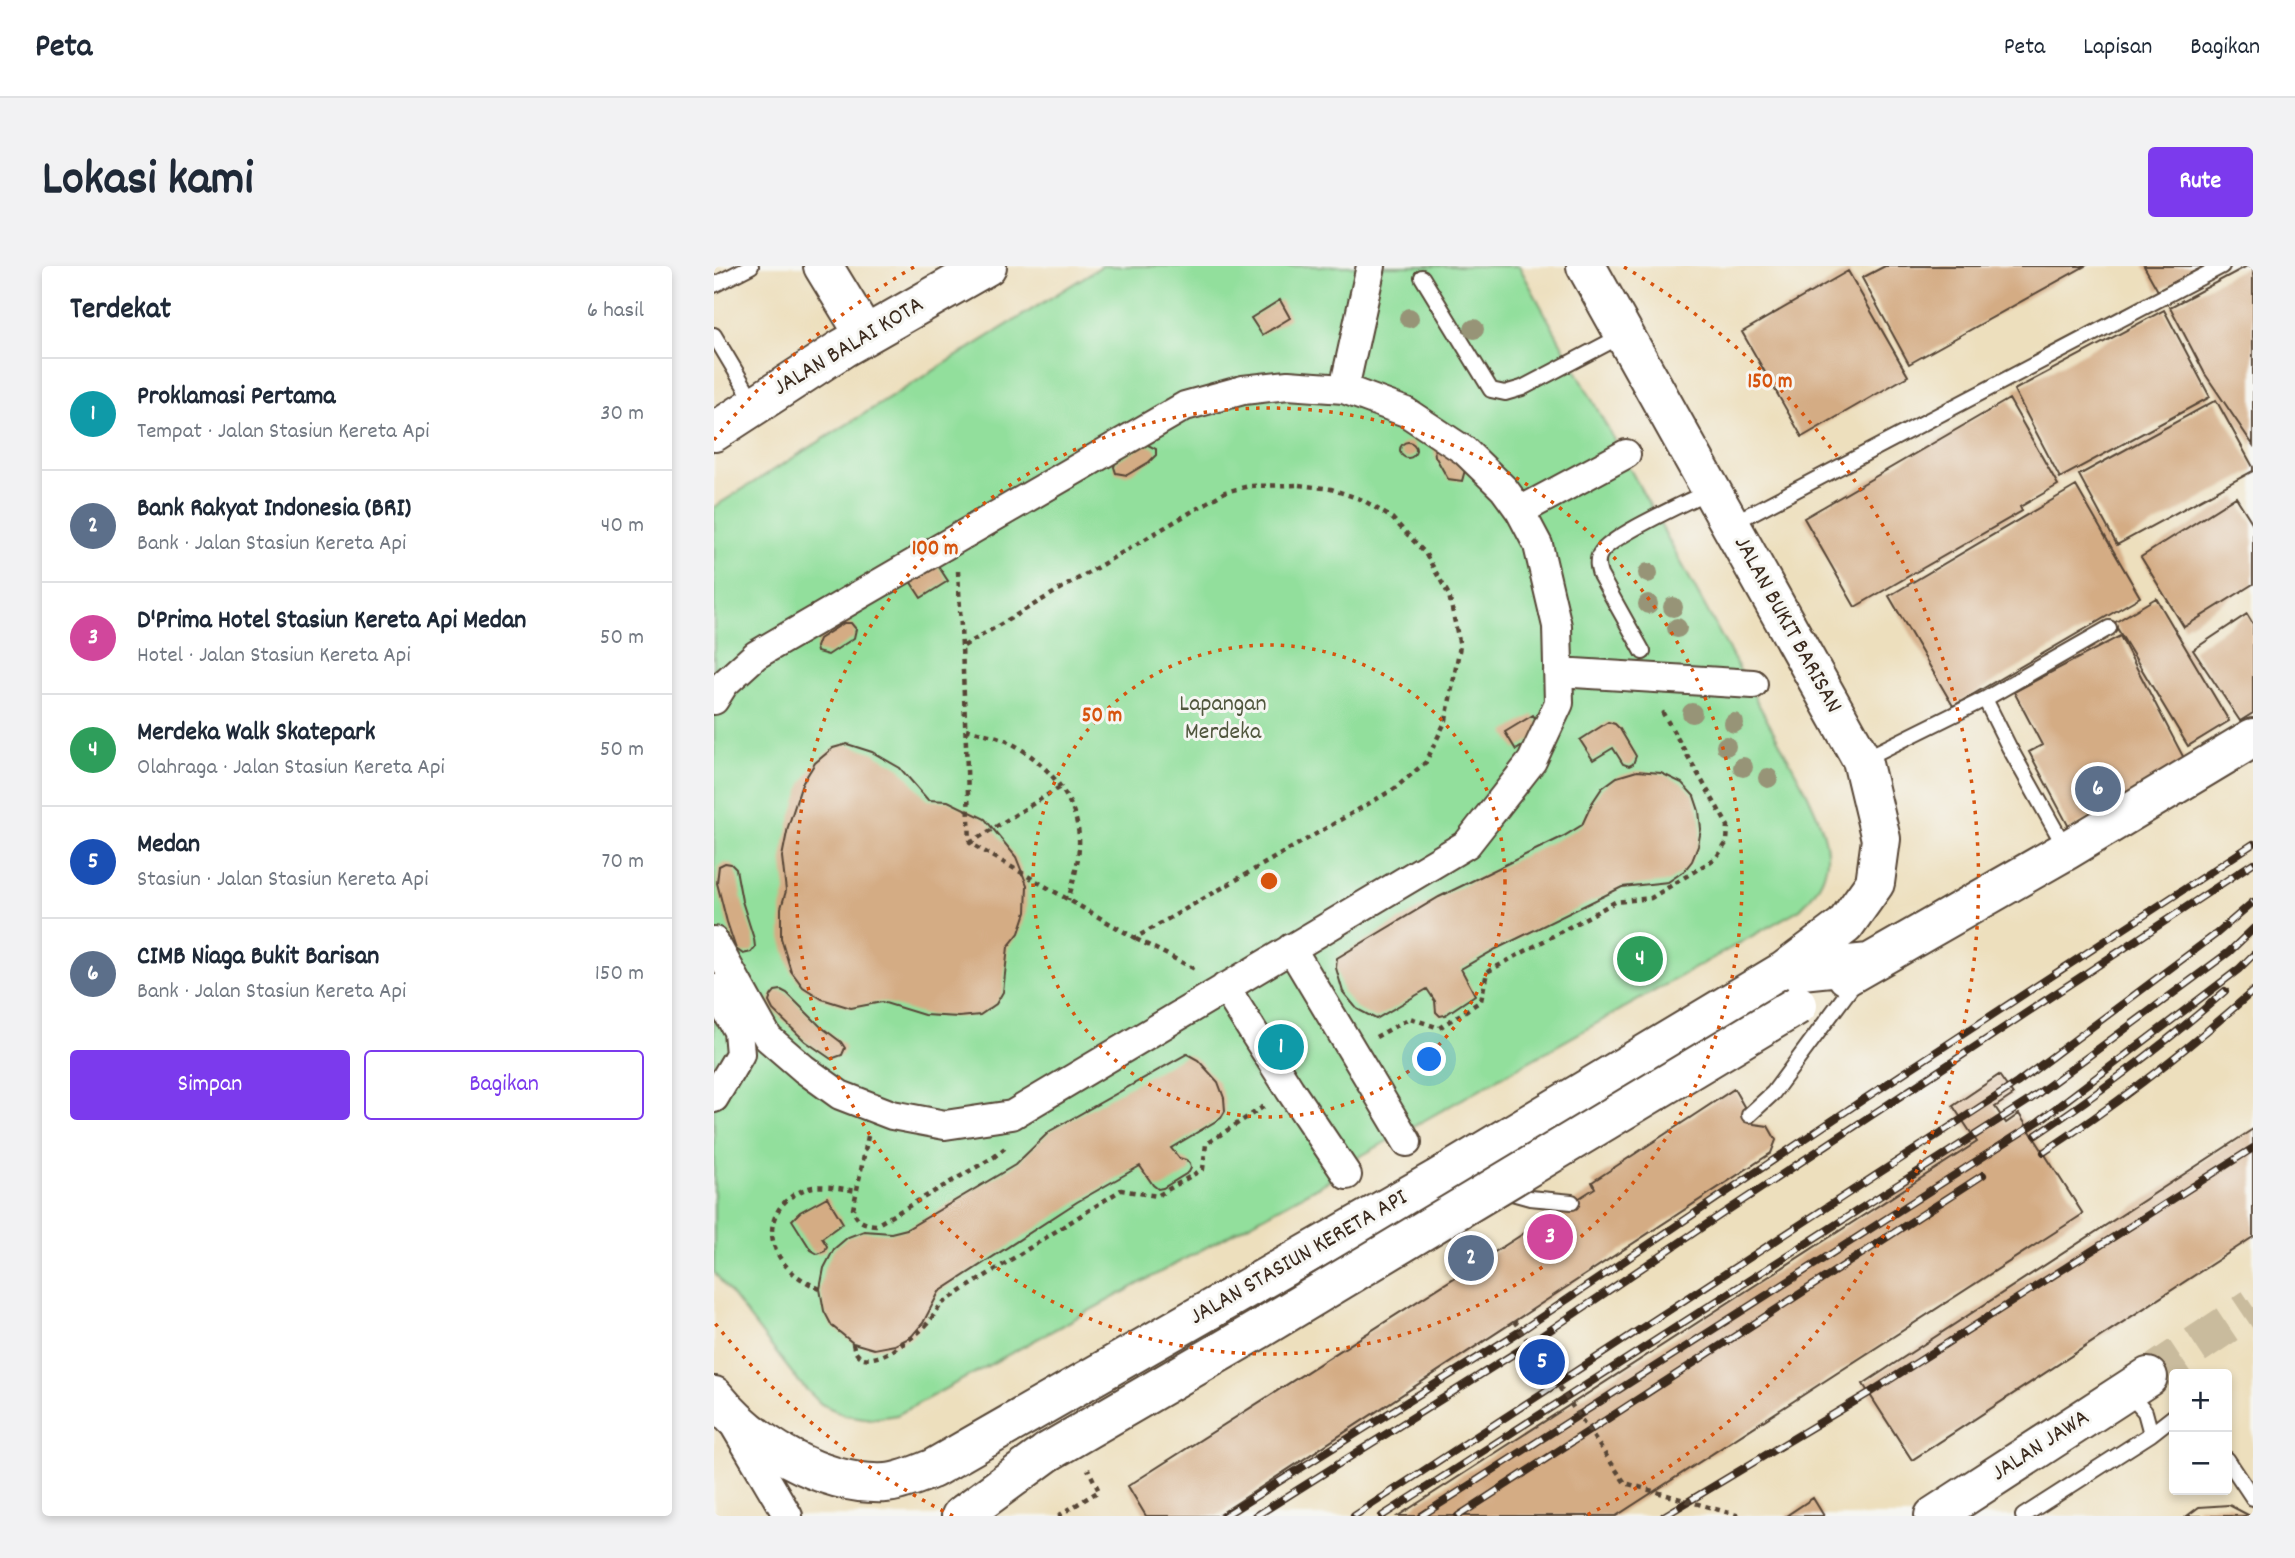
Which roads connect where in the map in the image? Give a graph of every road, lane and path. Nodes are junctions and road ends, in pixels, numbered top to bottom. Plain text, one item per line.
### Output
1 (751, 266) edge
2 (823, 266) edge
3 (987, 266) edge
4 (1371, 266) edge
5 (1586, 266) edge
6 (2222, 266) edge
7 (1422, 277) dead end
8 (714, 285) edge
9 (1624, 334) junction
10 (714, 335) edge
11 (865, 335) junction
12 (1344, 389) junction
13 (755, 405) junction
14 (714, 432) edge
15 (1626, 454) dead end
16 (1712, 489) junction
17 (1520, 511) junction
18 (1731, 524) junction
19 (957, 538) junction
20 (2109, 628) dead end
21 (962, 647) junction
22 (1642, 664) junction
23 (1558, 672) junction
24 (1753, 684) dead end
25 (1985, 699) junction
26 (714, 700) edge
27 (966, 729) junction
28 (2253, 738) edge
29 (1862, 760) junction
30 (1060, 787) junction
31 (2154, 814) dead end
32 (2104, 828) junction
33 (971, 843) junction
34 (2067, 850) junction
35 (1068, 900) junction
36 (1135, 939) junction
37 (714, 941) edge
38 (1291, 948) junction
39 (1869, 963) junction
40 (1226, 987) junction
41 (1790, 989) junction
42 (715, 991) edge
43 (1353, 1051) junction
44 (1290, 1090) junction
45 (714, 1098) edge
46 (1031, 1104) junction
47 (873, 1108) junction
48 (1749, 1115) dead end
49 (1407, 1142) dead end
50 (1348, 1175) dead end
51 (1441, 1182) junction
52 (857, 1191) junction
53 (1572, 1202) dead end
54 (820, 1289) dead end
55 (1514, 1321) dead end
56 (853, 1343) dead end
57 (2137, 1384) joint
58 (721, 1404) edge
59 (2169, 1420) edge
60 (2151, 1434) junction
61 (2232, 1466) edge
62 (1087, 1467) dead end
63 (2253, 1498) edge
64 (788, 1516) edge
65 (961, 1516) edge
66 (1058, 1516) edge
67 (1740, 1516) edge
68 (1934, 1516) edge
69 (2023, 1516) edge

1 - 8 lane
2 - 11 main road
3 - 11 main road, JALAN BALAI KOTA
4 - 12 street
5 - 9 main road, JALAN BUKIT BARISAN
6 - 18 lane
7 - 9 lane
9 - 16 main road, JALAN BUKIT BARISAN
10 - 13 lane
11 - 13 main road, JALAN BALAI KOTA
12 - 17 street
12 - 19 street
13 - 14 main road, JALAN BALAI KOTA
15 - 17 street
16 - 18 main road, JALAN BUKIT BARISAN
16 - 22 lane
17 - 23 street
18 - 29 main road, JALAN BUKIT BARISAN
19 - 21 path
19 - 26 street
20 - 25 lane
21 - 27 path
21 - 36 path
22 - 23 street
22 - 24 street
22 - 43 path
23 - 38 street
25 - 29 lane
25 - 34 lane
27 - 30 path
27 - 33 path
28 - 32 main road, JALAN STASIUN KERETA API
29 - 41 main road, JALAN BUKIT BARISAN
30 - 33 path
30 - 35 path
31 - 32 lane
32 - 34 main road, JALAN STASIUN KERETA API
33 - 35 path
34 - 39 main road, JALAN STASIUN KERETA API
35 - 36 path
36 - 40 path
37 - 47 street
38 - 40 street
38 - 43 street
39 - 41 main road, JALAN STASIUN KERETA API
39 - 48 lane
40 - 44 street
40 - 46 street
41 - 51 main road, JALAN STASIUN KERETA API
41 - 65 main road, JALAN STASIUN KERETA API, bridge
42 - 45 street
43 - 49 street
44 - 50 street
44 - 56 path
46 - 47 street
46 - 52 path
47 - 52 path
51 - 53 lane
51 - 58 main road, JALAN STASIUN KERETA API
52 - 54 path
55 - 67 path, bridge
57 - 60 lane
57 - 68 main road, JALAN JAWA
58 - 64 street
59 - 60 lane
60 - 69 lane
61 - 63 lane
62 - 66 path

